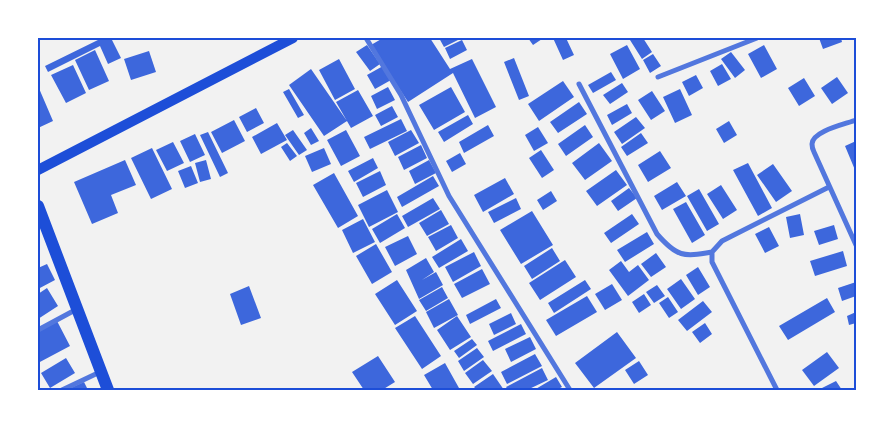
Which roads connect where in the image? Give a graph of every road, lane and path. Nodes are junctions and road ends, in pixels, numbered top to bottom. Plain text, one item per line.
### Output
1 (294, 38) edge
2 (366, 38) edge
3 (757, 38) edge
4 (658, 77) dead end
5 (579, 84) dead end
6 (856, 120) edge
7 (38, 170) edge
8 (830, 187) junction
9 (38, 206) edge
10 (856, 245) edge
11 (712, 252) junction
12 (77, 309) junction
13 (38, 330) edge
14 (100, 372) junction
15 (62, 390) edge
16 (108, 390) edge
17 (570, 390) edge
18 (777, 390) edge

1 - 7 main road
2 - 17 street
3 - 4 street
5 - 11 street
6 - 8 street
8 - 10 street
8 - 11 street
9 - 12 highway
11 - 18 street
12 - 13 street
12 - 14 highway
14 - 15 street
14 - 16 highway

